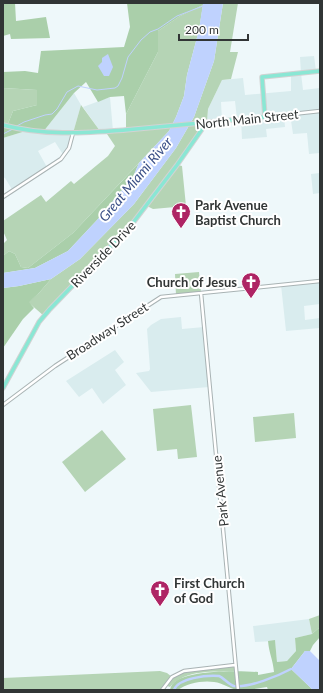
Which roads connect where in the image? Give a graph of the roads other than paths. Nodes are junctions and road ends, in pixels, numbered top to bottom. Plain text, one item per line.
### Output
1 (320, 71) edge
2 (320, 112) edge
3 (265, 116) junction
4 (207, 122) junction
5 (5, 125) edge
6 (73, 133) junction
7 (3, 197) edge
8 (320, 281) edge
9 (201, 293) junction
10 (3, 388) edge
11 (3, 405) edge
12 (235, 665) junction
13 (162, 690) edge
14 (238, 690) edge

1 - 3 main road
2 - 3 street, North Main Street
3 - 4 main road, North Main Street
4 - 6 main road, North Main Street
4 - 10 main road, Riverside Drive
5 - 6 main road, North Main Street
6 - 7 street
8 - 9 street, Broadway Street
9 - 11 street, Broadway Street
9 - 12 street, Park Avenue
12 - 13 street
12 - 14 street, Park Avenue

